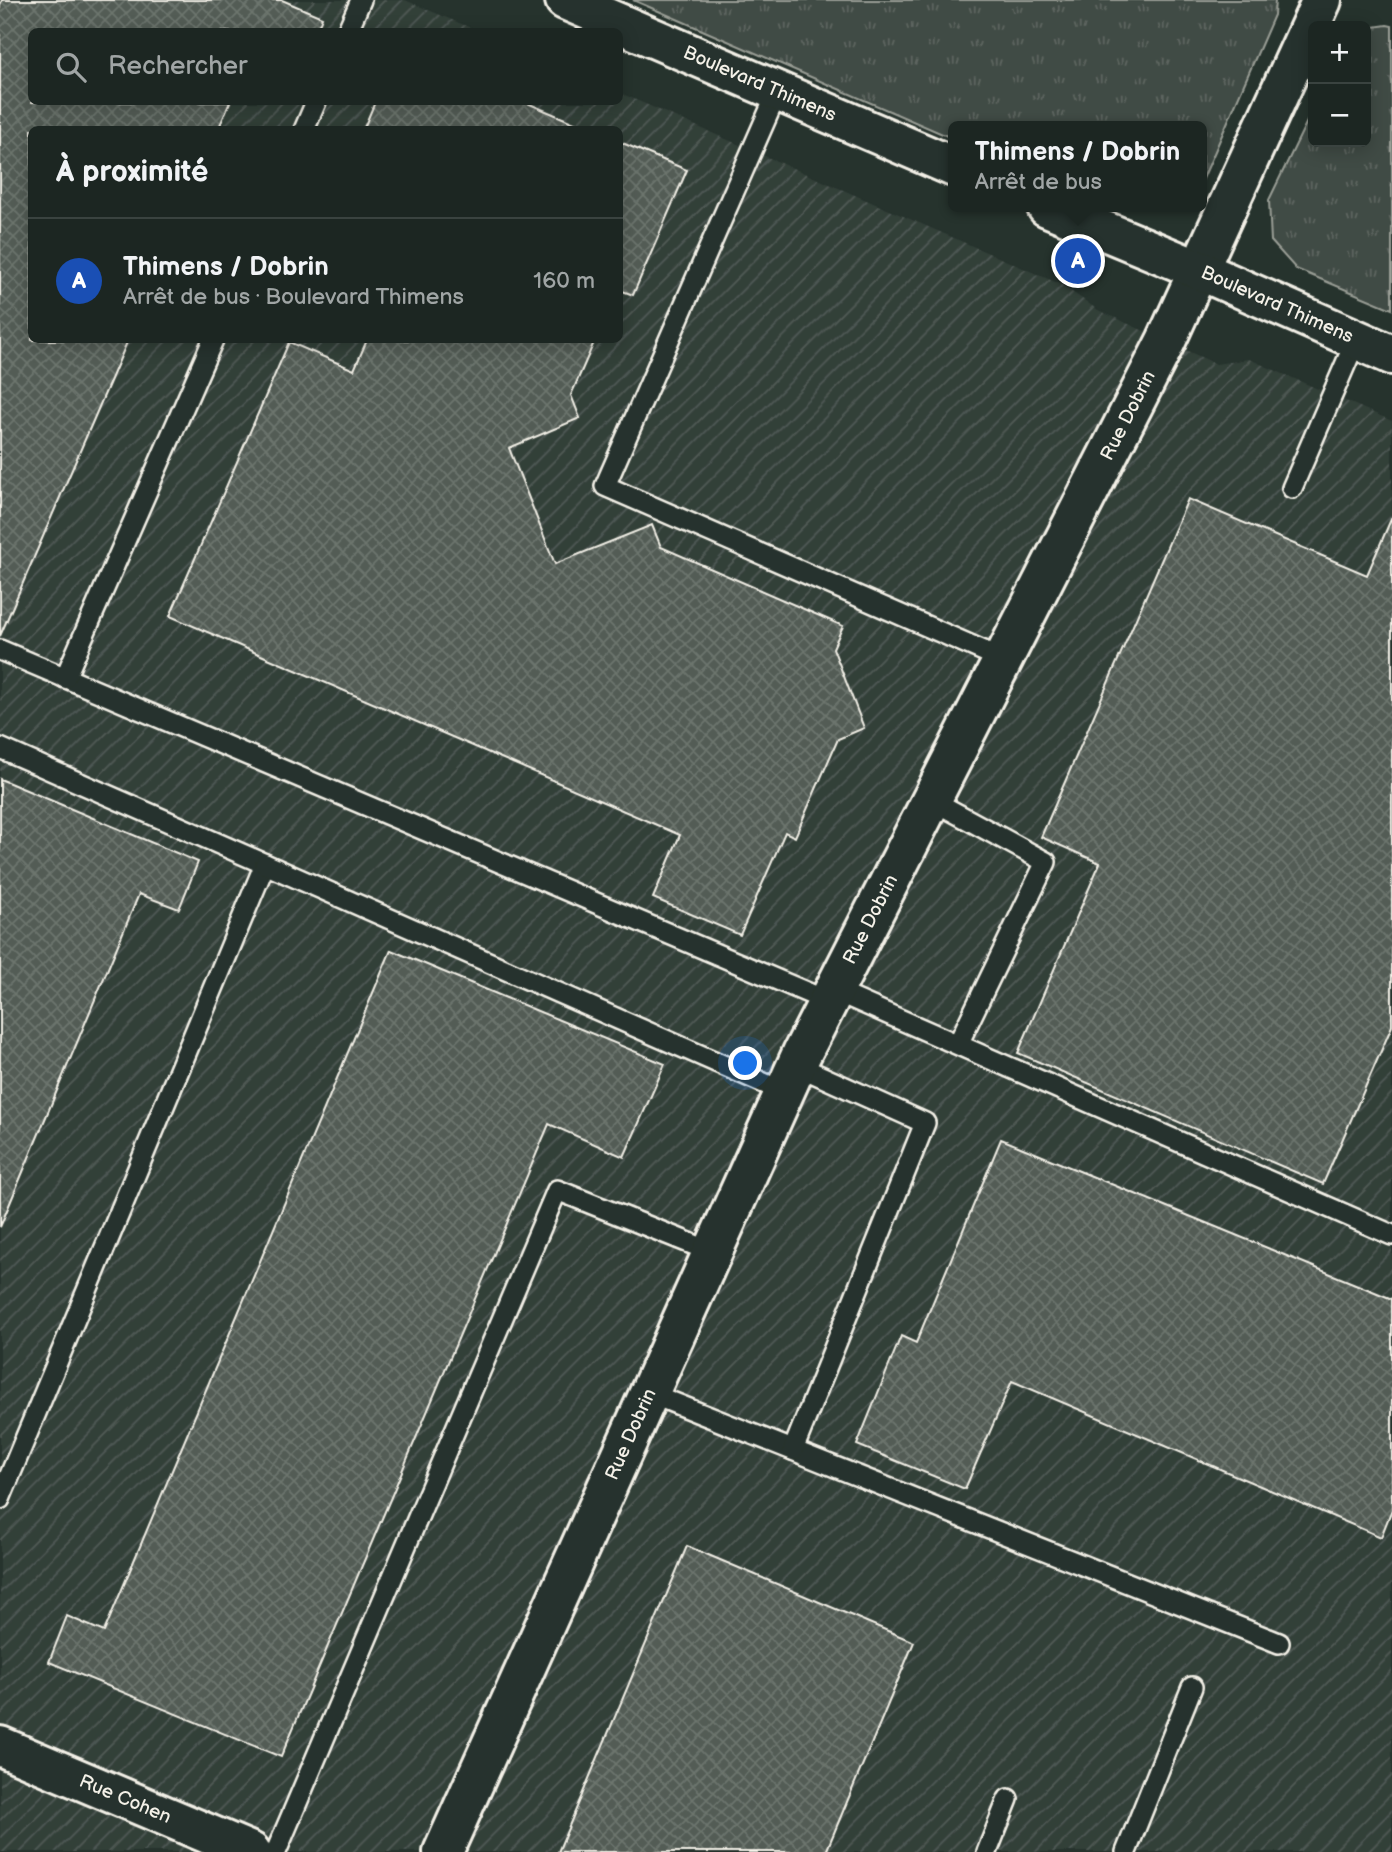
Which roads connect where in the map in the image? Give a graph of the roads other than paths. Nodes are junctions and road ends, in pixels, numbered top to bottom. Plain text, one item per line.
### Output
1 (361, 0) edge
2 (565, 0) edge
3 (1322, 0) edge
4 (349, 28) edge
5 (778, 92) junction
6 (315, 105) edge
7 (306, 126) edge
8 (948, 164) edge
9 (1059, 212) edge
10 (1199, 270) junction
11 (1356, 340) junction
12 (212, 343) edge
13 (1392, 355) edge
14 (1292, 488) dead end
15 (0, 650) edge
16 (1002, 659) junction
17 (65, 678) junction
18 (0, 748) edge
19 (930, 799) junction
20 (265, 864) junction
21 (830, 996) junction
22 (958, 1044) junction
23 (790, 1079) junction
24 (1392, 1235) edge
25 (712, 1252) junction
26 (649, 1393) junction
27 (793, 1450) junction
28 (0, 1499) edge
29 (1279, 1643) dead end
30 (1192, 1688) dead end
31 (0, 1746) edge
32 (1008, 1799) dead end
33 (251, 1852) edge
34 (276, 1852) edge
35 (443, 1852) edge
36 (987, 1852) edge
37 (1126, 1852) edge

1 - 4 lane
2 - 5 street, Boulevard Thimens
3 - 10 street, Rue Dobrin
5 - 8 street, Boulevard Thimens
5 - 16 lane
6 - 7 lane
9 - 10 street, Boulevard Thimens
10 - 11 street, Boulevard Thimens
10 - 16 street, Rue Dobrin
11 - 13 street, Boulevard Thimens
11 - 14 lane
12 - 17 lane
15 - 17 lane
16 - 19 street, Rue Dobrin
17 - 21 lane
18 - 20 lane
19 - 21 street, Rue Dobrin
19 - 22 lane
20 - 23 lane
20 - 28 lane
21 - 22 lane
21 - 23 street, Rue Dobrin
22 - 24 lane
23 - 25 street, Rue Dobrin
23 - 27 lane
25 - 26 street, Rue Dobrin
25 - 34 lane
26 - 27 lane
26 - 35 street, Rue Dobrin
27 - 29 lane
30 - 37 lane
31 - 33 street, Rue Cohen
32 - 36 lane

